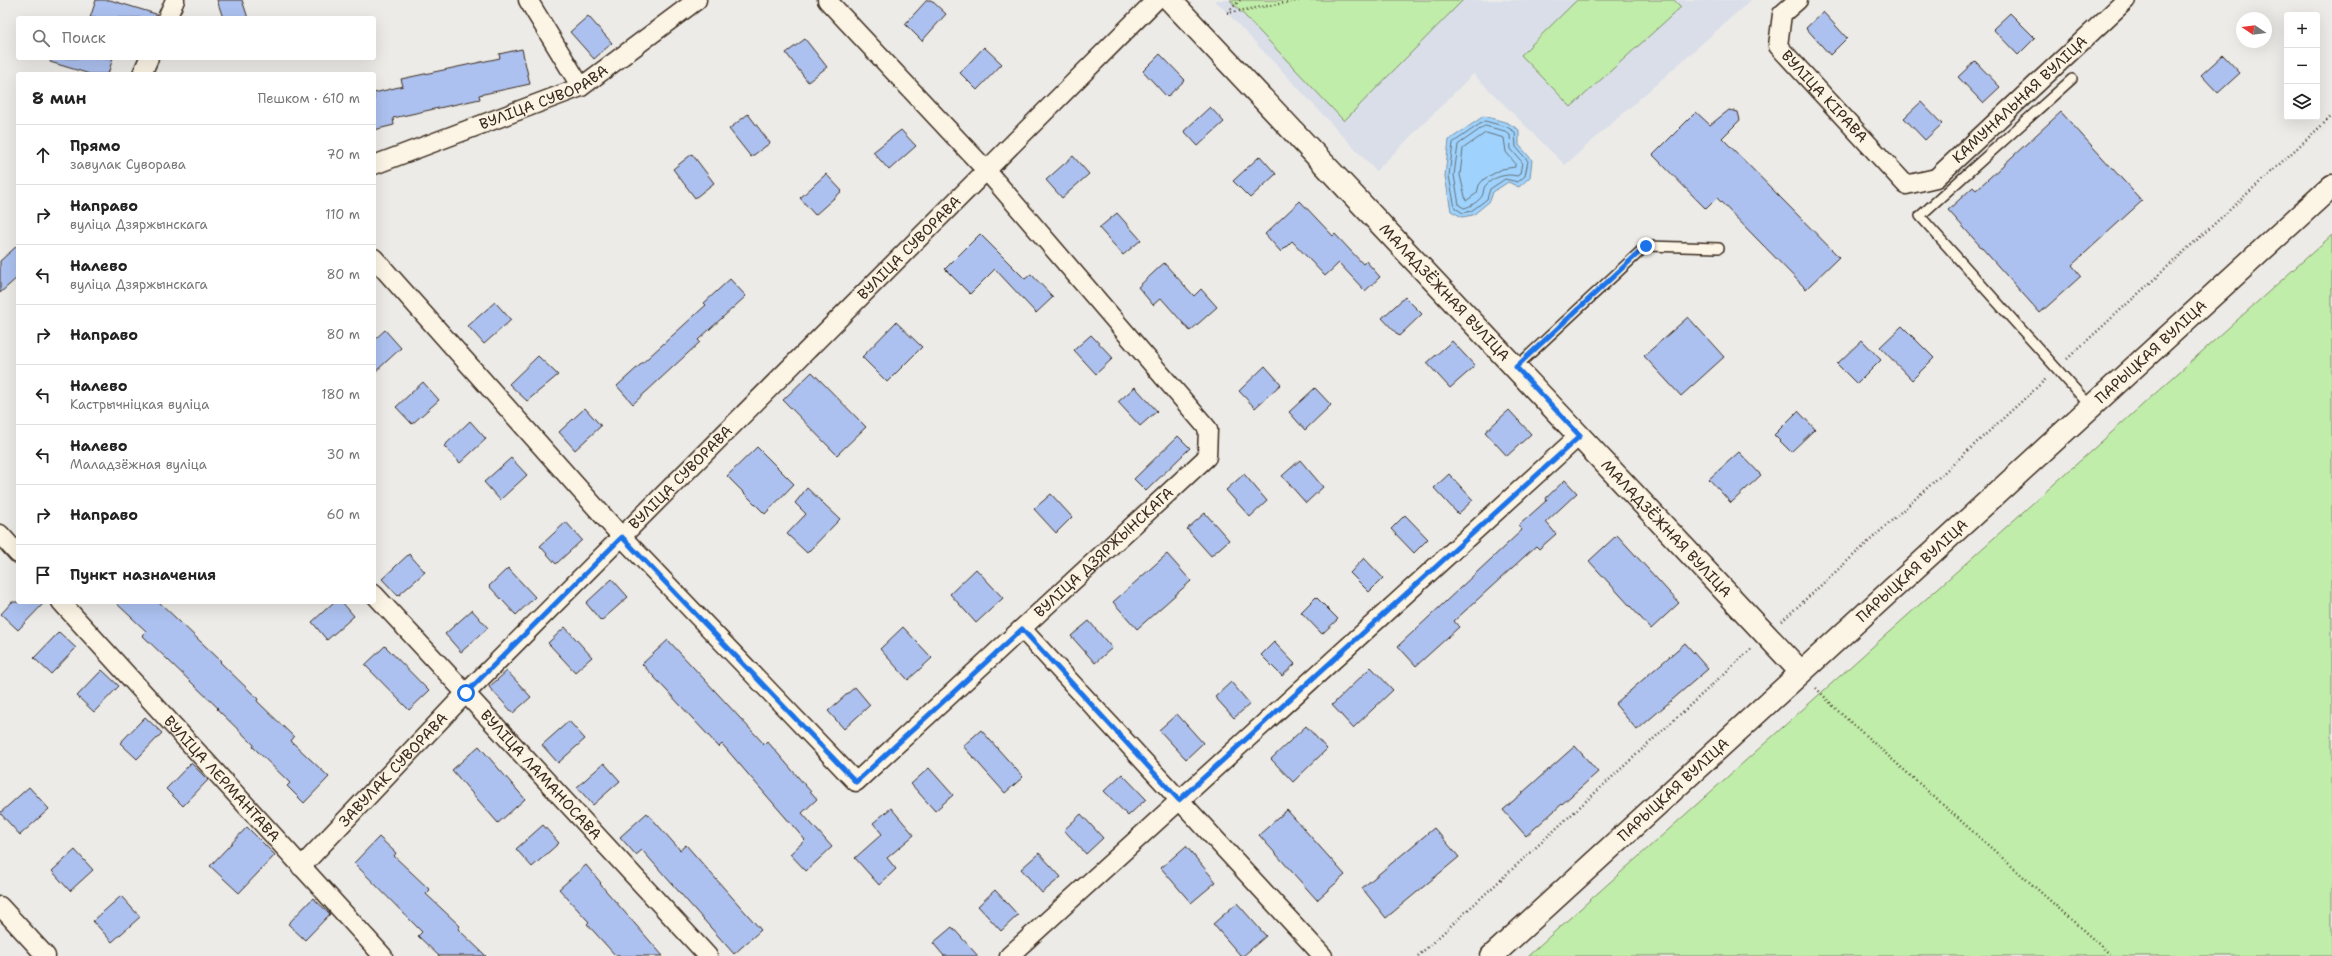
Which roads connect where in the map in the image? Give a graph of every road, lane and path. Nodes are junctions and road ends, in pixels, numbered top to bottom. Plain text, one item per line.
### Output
1 (175, 0) edge
2 (528, 0) edge
3 (697, 0) edge
4 (827, 0) edge
5 (1156, 0) edge
6 (1170, 0) edge
7 (1240, 0) edge
8 (1302, 0) edge
9 (1798, 0) edge
10 (2126, 0) edge
11 (168, 16) edge
12 (148, 60) edge
13 (143, 72) edge
14 (2072, 79) dead end
15 (581, 87) junction
16 (2332, 116) edge
17 (376, 164) edge
18 (986, 170) junction
19 (1906, 185) joint
20 (2332, 186) edge
21 (1719, 248) dead end
22 (376, 260) edge
23 (1516, 367) junction
24 (2057, 369) junction
25 (2091, 407) junction
26 (1580, 436) junction
27 (0, 534) edge
28 (622, 537) junction
29 (16, 552) edge
30 (376, 596) edge
31 (63, 604) edge
32 (1022, 629) junction
33 (1767, 635) junction
34 (1801, 672) junction
35 (466, 693) junction
36 (1822, 694) dead end
37 (1179, 800) junction
38 (300, 867) junction
39 (0, 906) edge
40 (1313, 953) edge
41 (46, 956) edge
42 (383, 956) edge
43 (708, 956) edge
44 (1009, 956) edge
45 (1418, 956) edge
46 (1492, 956) edge
47 (2112, 956) edge

1 - 11 street
2 - 15 street
3 - 15 street, ВУЛІЦА СУВОРАВА
4 - 18 street
5 - 18 street, ВУЛІЦА СУВОРАВА
6 - 23 main road, МАЛАДЗЁЖНАЯ ВУЛІЦА
7 - 8 path
9 - 19 street, ВУЛІЦА КІРАВА
10 - 19 street, КАМУНАЛЬНАЯ ВУЛІЦА
12 - 13 street
14 - 24 lane
15 - 17 street, ВУЛІЦА СУВОРАВА
16 - 24 path
18 - 28 street, ВУЛІЦА СУВОРАВА
18 - 32 street, ВУЛІЦА ДЗЯРЖЫНСКАГА
20 - 25 main road, ПАРЫЦКАЯ ВУЛІЦА
21 - 23 lane
22 - 28 street, ВУЛІЦА СУВОРАВА
23 - 26 main road, МАЛАДЗЁЖНАЯ ВУЛІЦА
24 - 25 lane
24 - 33 path
25 - 34 main road, ПАРЫЦКАЯ ВУЛІЦА
26 - 33 main road, МАЛАДЗЁЖНАЯ ВУЛІЦА
26 - 37 street
27 - 29 street
28 - 32 street, ВУЛІЦА ДЗЯРЖЫНСКАГА
28 - 35 street, ЗАВУЛАК СУВОРАВА
30 - 35 street, ВУЛІЦА ЛАМАНОСАВА
31 - 38 street, ВУЛІЦА ЛЕРМАНТАВА
32 - 37 street
33 - 34 main road, МАЛАДЗЁЖНАЯ ВУЛІЦА
33 - 45 path
34 - 46 main road, ПАРЫЦКАЯ ВУЛІЦА
35 - 38 street, ЗАВУЛАК СУВОРАВА
35 - 43 street, ВУЛІЦА ЛАМАНОСАВА
36 - 47 path
37 - 40 street
37 - 44 street
38 - 42 street, ВУЛІЦА ЛЕРМАНТАВА
39 - 41 street

